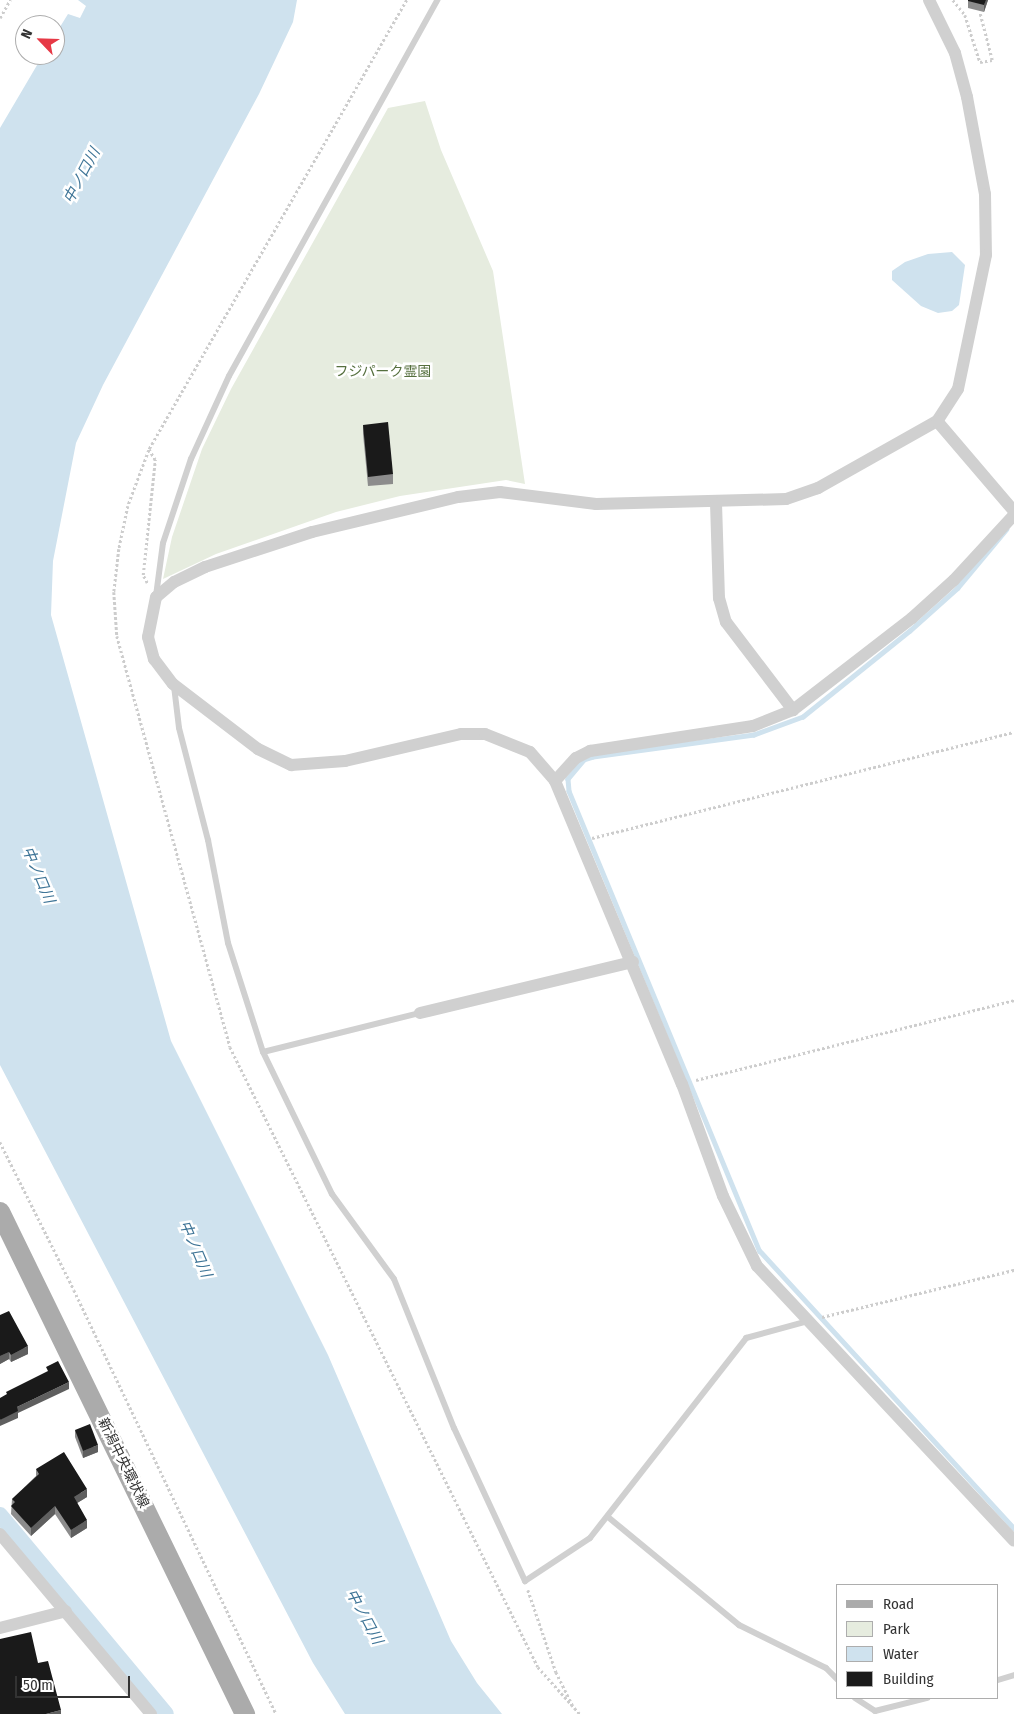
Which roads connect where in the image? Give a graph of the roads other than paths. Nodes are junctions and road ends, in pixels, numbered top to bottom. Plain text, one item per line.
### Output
1 (437, 0) edge
2 (929, 0) edge
3 (937, 421) junction
4 (716, 503) junction
5 (1014, 511) edge
6 (1014, 515) edge
7 (156, 597) junction
8 (173, 684) junction
9 (793, 710) junction
10 (555, 781) junction
11 (633, 962) junction
12 (420, 1012) joint
13 (263, 1052) junction
14 (0, 1212) edge
15 (809, 1321) junction
16 (608, 1517) junction
17 (0, 1534) edge
18 (1014, 1541) edge
19 (66, 1611) junction
20 (0, 1628) edge
21 (1014, 1676) edge
22 (836, 1678) edge
23 (999, 1680) edge
24 (857, 1699) edge
25 (923, 1699) edge
26 (151, 1714) edge
27 (245, 1714) edge

1 - 7 lane
2 - 3 street
3 - 4 street
3 - 5 street
4 - 7 street
4 - 9 street
6 - 9 street
7 - 8 street
8 - 10 street
8 - 13 lane
9 - 10 street
10 - 11 street
11 - 12 street
11 - 15 street
12 - 13 lane
13 - 16 lane
14 - 27 main road, 新潟中央環状線
15 - 16 lane
15 - 18 street
16 - 22 lane
17 - 19 street
19 - 20 street
19 - 26 street
21 - 23 lane
24 - 25 lane

